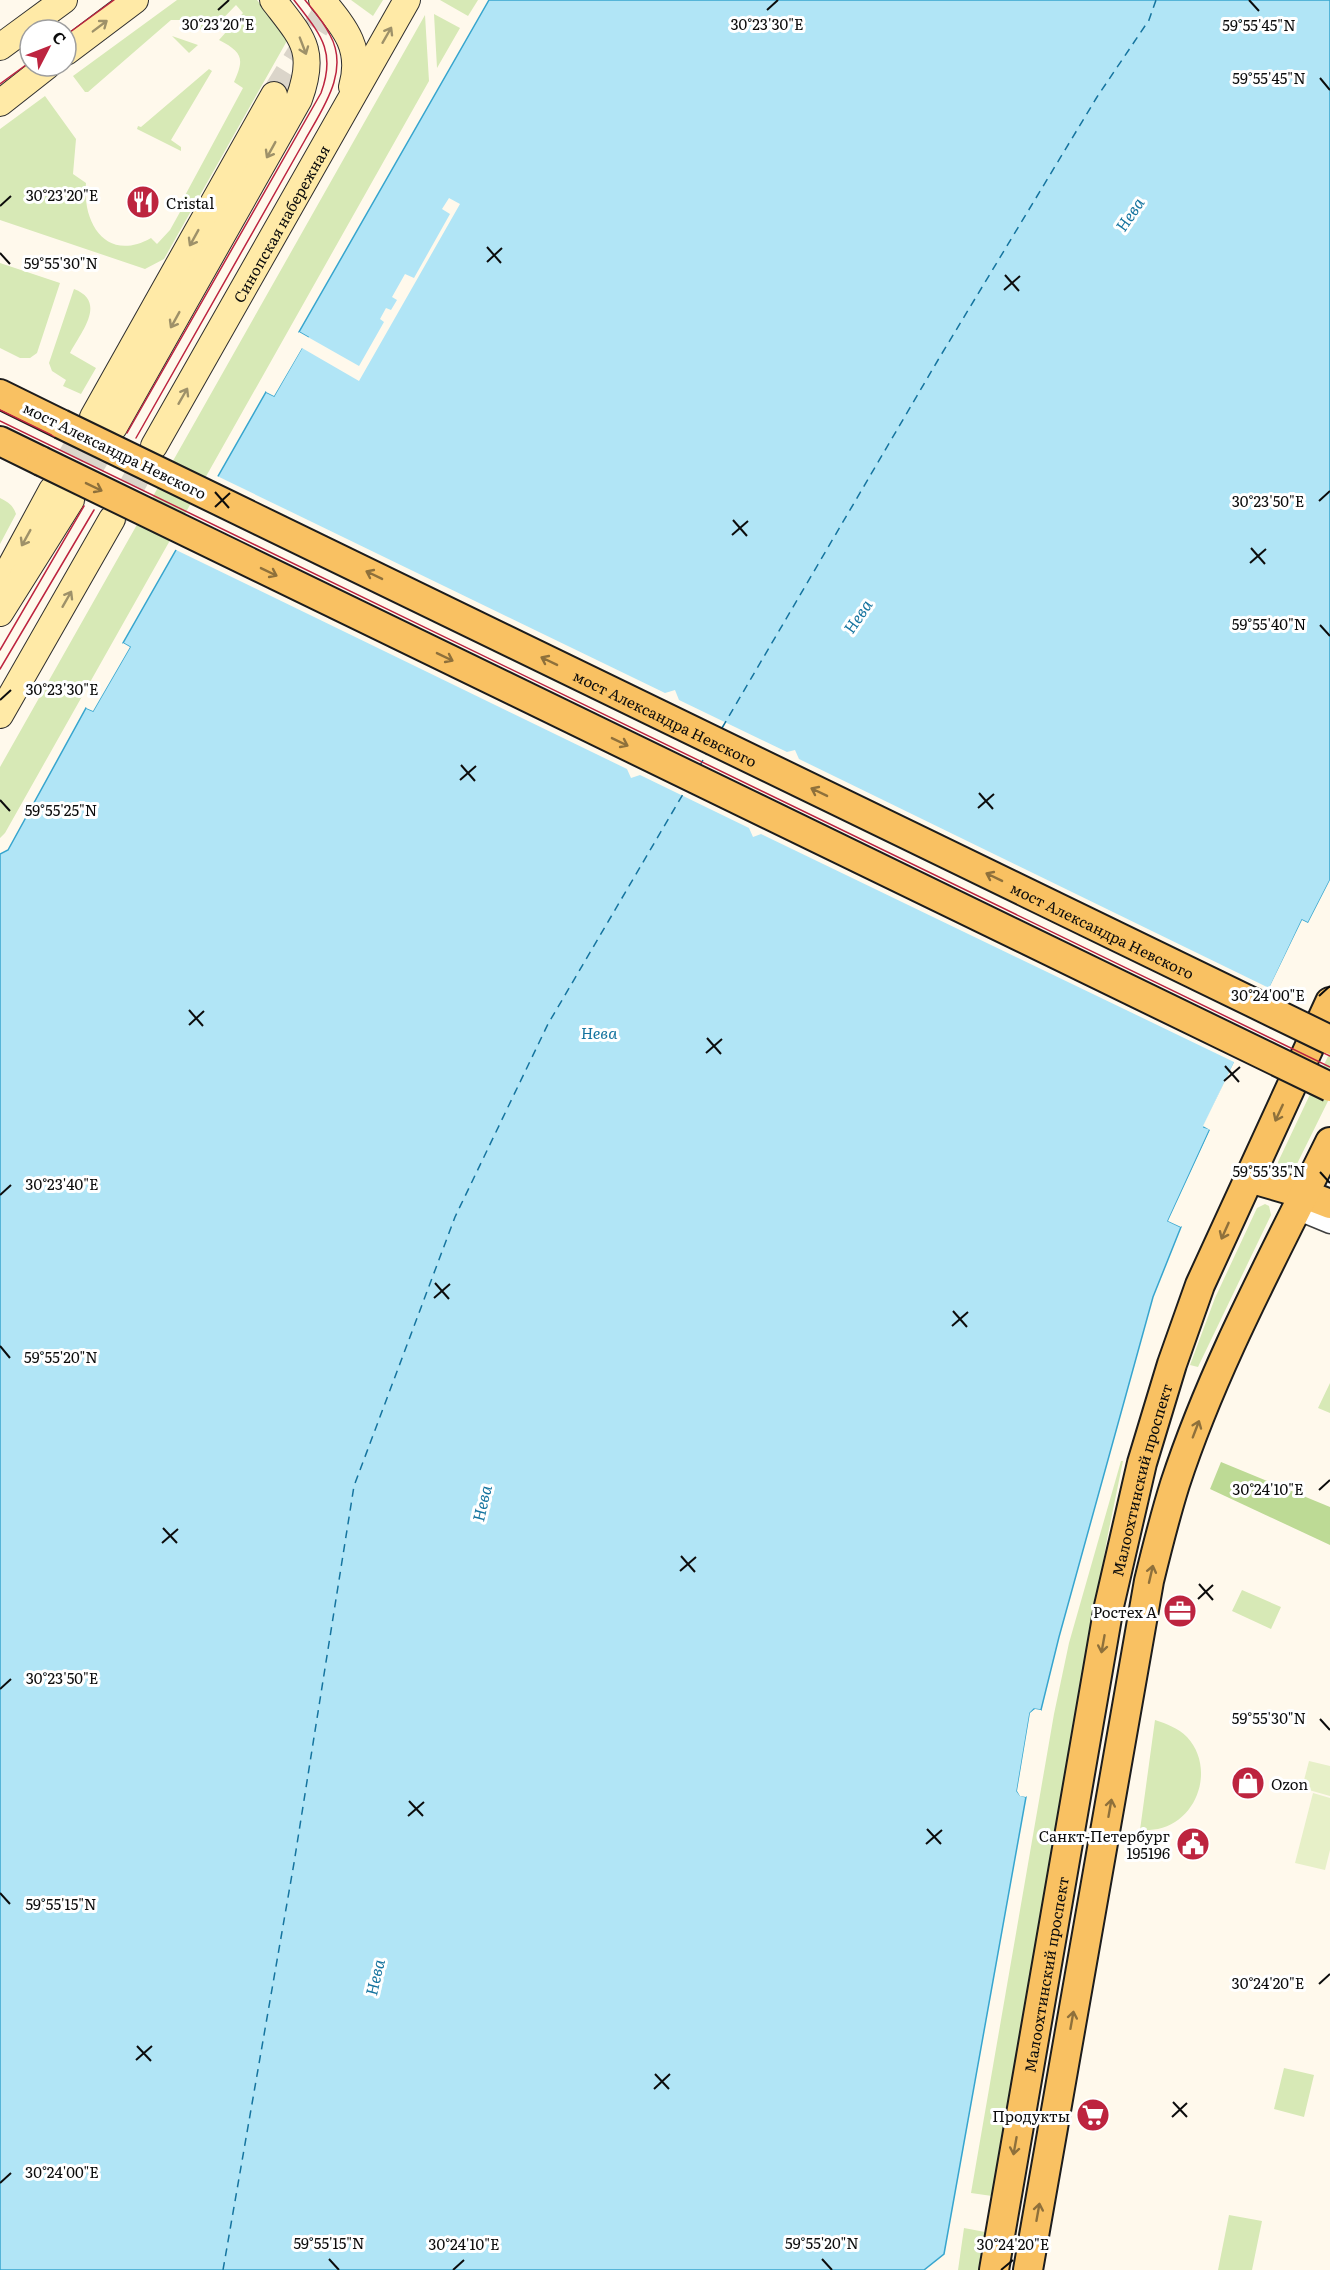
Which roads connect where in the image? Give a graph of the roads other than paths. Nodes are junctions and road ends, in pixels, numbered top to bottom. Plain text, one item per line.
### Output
1 (64, 0) edge
2 (135, 0) edge
3 (273, 0) edge
4 (322, 0) edge
5 (407, 0) edge
6 (78, 43) edge
7 (0, 46) edge
8 (32, 78) edge
9 (274, 95) tunnel mouth
10 (0, 103) edge
11 (347, 104) junction
12 (0, 394) edge
13 (0, 441) edge
14 (154, 446) tunnel mouth
15 (112, 519) tunnel mouth
16 (0, 585) edge
17 (0, 613) edge
18 (0, 715) edge
19 (1330, 1002) edge
20 (1330, 1040) edge
21 (1330, 1087) edge
22 (1330, 1142) edge
23 (1249, 1178) junction
24 (1310, 1203) edge
25 (1330, 1224) edge
26 (994, 2270) edge
27 (1028, 2270) edge

1 - 7 main road
6 -> 2 main road
3 - 9 main road
4 - 11 main road
11 -> 5 main road, Синопская набережная
8 - 10 main road
14 -> 11 main road, Синопская набережная
20 -> 12 main road, мост Александра Невского, bridge
13 -> 21 main road, bridge
18 -> 15 main road
17 -> 16 main road
19 -> 23 main road, Малоохтинский проспект
22 - 24 main road
23 - 24 main road
23 -> 26 main road, Малоохтинский проспект
24 - 25 street
27 -> 24 main road

